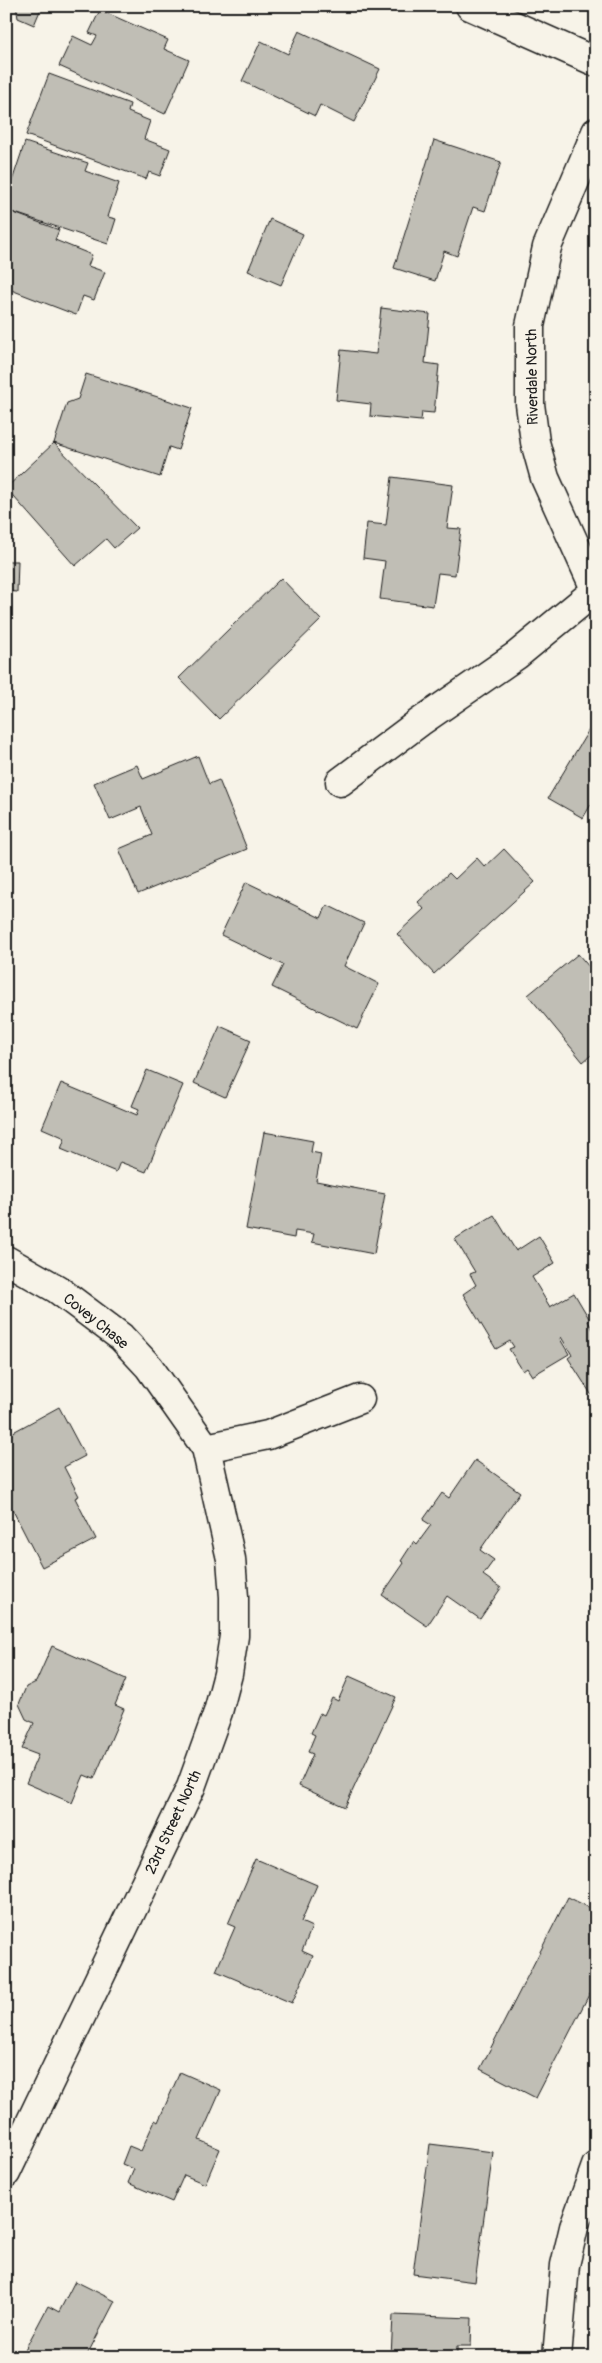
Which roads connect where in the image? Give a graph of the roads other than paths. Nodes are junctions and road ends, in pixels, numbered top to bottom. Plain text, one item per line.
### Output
1 (470, 6) edge
2 (596, 62) edge
3 (596, 132) edge
4 (596, 591) edge
5 (340, 782) dead end
6 (6, 1260) edge
7 (360, 1399) dead end
8 (206, 1448) junction
9 (596, 2166) edge
10 (6, 2174) edge
11 (557, 2357) edge

1 - 2 street
3 - 4 street, Riverdale North
4 - 5 street
6 - 8 street, Covey Chase
7 - 8 street
8 - 10 street, 23rd Street North
9 - 11 street

